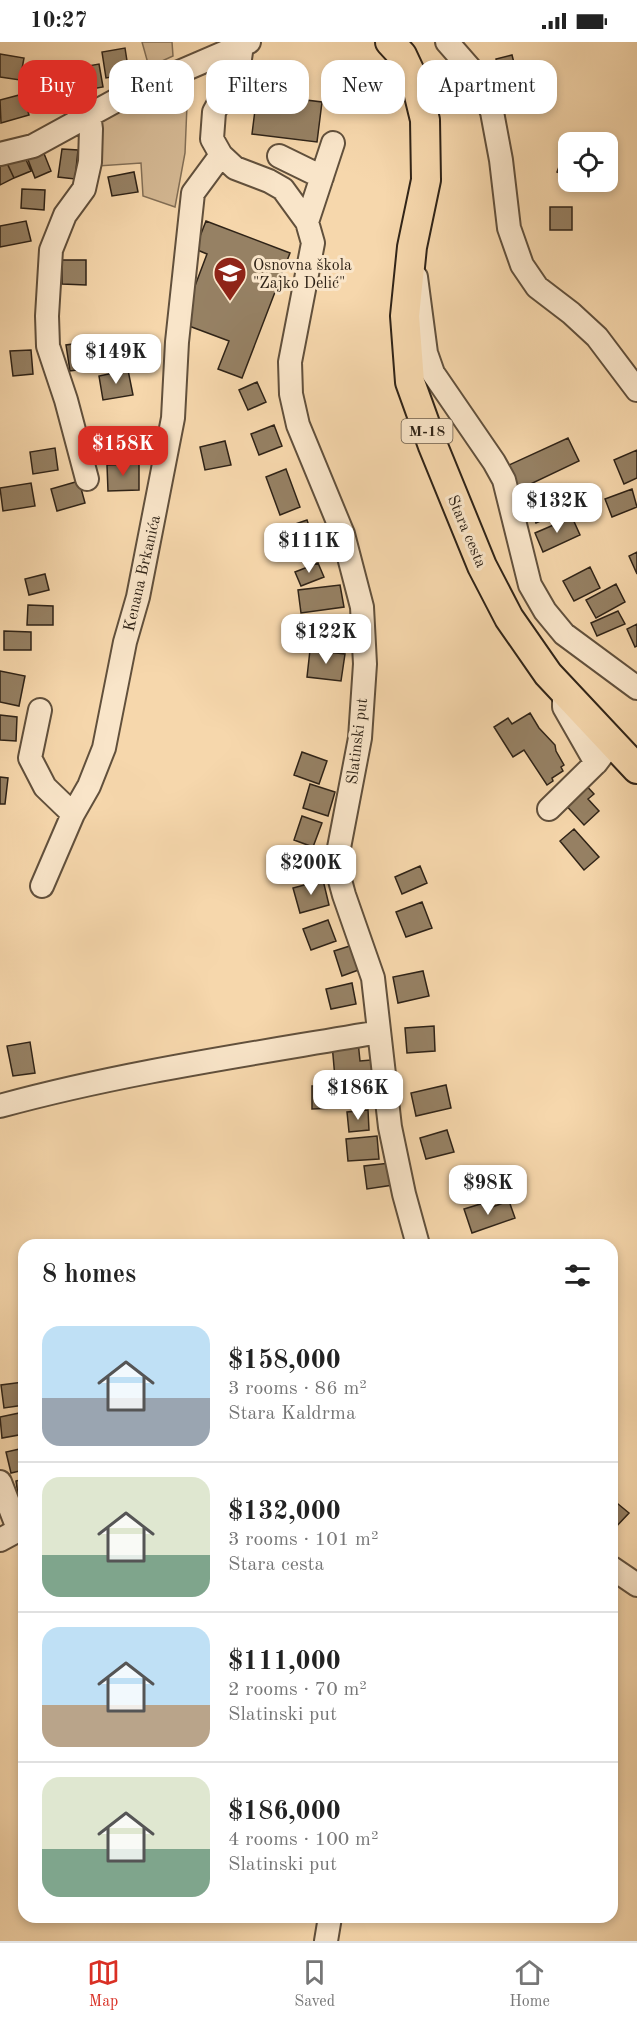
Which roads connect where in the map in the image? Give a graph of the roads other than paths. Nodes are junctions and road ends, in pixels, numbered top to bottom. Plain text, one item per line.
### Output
1 (390, 42) edge
2 (447, 42) edge
3 (243, 43) edge
4 (97, 110) edge
5 (89, 114) joint
6 (333, 143) dead end
7 (0, 154) edge
8 (221, 155) junction
9 (279, 156) dead end
10 (322, 177) junction
11 (307, 222) junction
12 (412, 247) junction
13 (637, 390) edge
14 (87, 479) dead end
15 (637, 688) edge
16 (40, 710) dead end
17 (604, 752) junction
18 (637, 769) edge
19 (549, 809) dead end
20 (73, 813) junction
21 (42, 886) dead end
22 (379, 1032) junction
23 (0, 1106) edge
24 (415, 1239) edge
25 (0, 1482) edge
26 (14, 1533) edge
27 (618, 1572) edge
28 (637, 1585) edge
29 (329, 1923) edge
30 (326, 1941) edge

1 - 12 main road, Stara cesta / M-18
2 - 13 street
3 - 4 street
3 - 8 street
5 - 7 street
5 - 14 street
6 - 10 street
8 - 11 street, Slatinski put
8 - 20 street, Kenana Brkanića
9 - 10 street
10 - 11 street
11 - 22 street, Slatinski put
12 - 15 street, Stara cesta
12 - 17 main road, Stara cesta / M-18
16 - 20 street
17 - 18 main road, Stara cesta / M-18
17 - 19 street
20 - 21 street, Kenana Brkanića
22 - 23 street
22 - 24 street, Slatinski put
25 - 26 street
27 - 28 street
29 - 30 street

